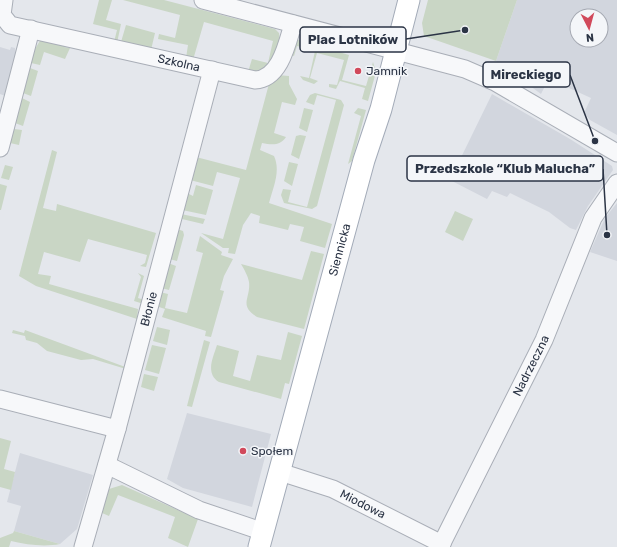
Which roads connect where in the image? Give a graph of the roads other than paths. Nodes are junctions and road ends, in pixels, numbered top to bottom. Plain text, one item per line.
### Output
1 (4, 0) edge
2 (203, 0) edge
3 (409, 0) edge
4 (293, 24) junction
5 (31, 29) junction
6 (396, 51) junction
7 (212, 70) junction
8 (0, 148) edge
9 (617, 153) edge
10 (617, 183) edge
11 (0, 399) edge
12 (117, 429) junction
13 (107, 465) junction
14 (280, 472) junction
15 (261, 539) edge
16 (441, 545) edge
17 (82, 547) edge

1 - 5 street, Szkolna
2 - 4 street
3 - 6 main road, Siennicka
4 - 6 street
4 - 7 street, Szkolna
5 - 7 street, Szkolna
5 - 8 street
6 - 9 street
6 - 14 main road, Siennicka
7 - 12 street, Błonie
10 - 16 street, Nadrzeczna
11 - 12 street
12 - 13 street, Błonie
13 - 15 street
13 - 17 street, Błonie
14 - 15 main road, Siennicka
14 - 16 street, Miodowa

